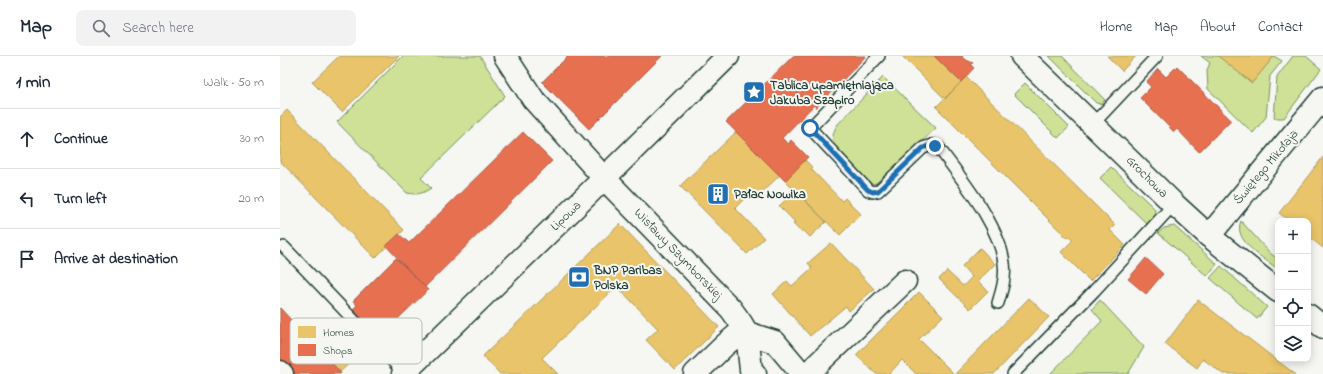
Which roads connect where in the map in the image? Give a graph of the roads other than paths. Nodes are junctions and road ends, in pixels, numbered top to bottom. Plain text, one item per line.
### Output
1 (505, 56) edge
2 (728, 56) edge
3 (879, 56) edge
4 (1022, 56) edge
5 (1157, 56) edge
6 (1323, 98) edge
7 (1093, 124) junction
8 (604, 178) junction
9 (1174, 204) junction
10 (1209, 236) junction
11 (284, 247) dead end
12 (906, 281) dead end
13 (1277, 290) edge
14 (998, 303) dead end
15 (1311, 317) edge
16 (352, 318) edge
17 (1323, 327) edge
18 (745, 331) junction
19 (422, 355) edge
20 (395, 364) edge
21 (413, 364) edge
22 (280, 372) edge
23 (404, 373) edge
24 (282, 374) edge
25 (695, 374) edge
26 (755, 374) edge
27 (802, 374) edge
28 (807, 374) edge
29 (1014, 374) edge

1 - 8 street, Wisławy Szymborskiej
2 - 8 street, Lipowa
3 - 14 lane
4 - 7 street, Grochowa
5 - 7 lane
6 - 10 street, Świętego Mikołaja
7 - 9 street, Grochowa
8 - 18 street, Wisławy Szymborskiej
8 - 19 street, Lipowa
9 - 10 street, Grochowa
9 - 29 lane
10 - 13 street, Grochowa
11 - 16 lane
12 - 28 street
15 - 17 street
18 - 25 street
18 - 26 street, Wisławy Szymborskiej
18 - 27 street
20 - 23 lane
21 - 23 street, Lipowa
22 - 24 street

